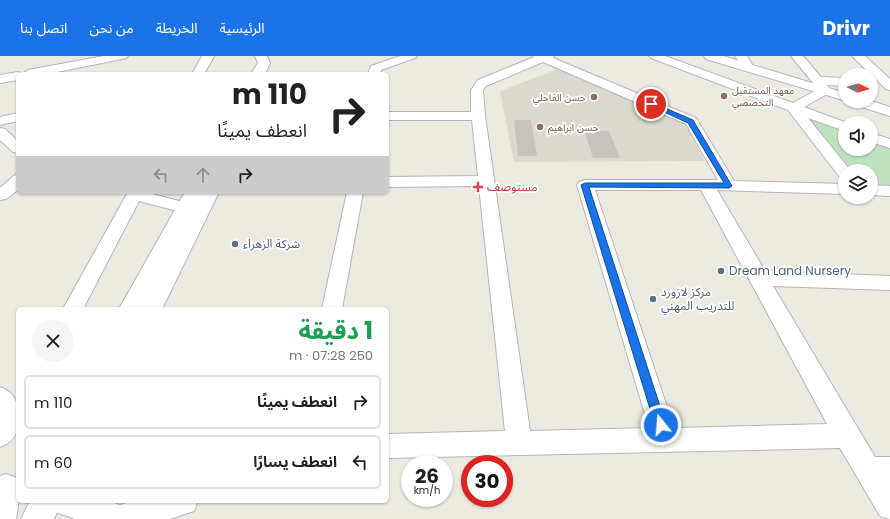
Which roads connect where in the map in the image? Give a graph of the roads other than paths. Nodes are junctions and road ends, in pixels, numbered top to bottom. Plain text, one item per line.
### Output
1 (122, 56) edge
2 (208, 56) edge
3 (261, 56) edge
4 (411, 56) edge
5 (656, 56) edge
6 (710, 56) edge
7 (797, 56) edge
8 (858, 56) edge
9 (544, 57) edge
10 (744, 61) edge
11 (112, 68) dead end
12 (38, 72) edge
13 (199, 72) edge
14 (259, 72) edge
15 (374, 72) edge
16 (16, 76) edge
17 (0, 79) edge
18 (838, 83) edge
19 (878, 83) edge
20 (889, 84) edge
21 (822, 86) junction
22 (838, 94) edge
23 (793, 108) junction
24 (878, 108) edge
25 (890, 112) edge
26 (389, 116) edge
27 (478, 116) junction
28 (16, 118) edge
29 (0, 121) edge
30 (838, 124) edge
31 (0, 132) edge
32 (878, 140) edge
33 (890, 144) edge
34 (16, 147) edge
35 (838, 164) edge
36 (16, 181) edge
37 (486, 181) junction
38 (389, 182) edge
39 (706, 185) junction
40 (729, 186) junction
41 (838, 189) edge
42 (878, 190) edge
43 (890, 191) edge
44 (134, 194) edge
45 (143, 194) edge
46 (209, 194) edge
47 (355, 194) edge
48 (0, 195) edge
49 (190, 200) edge
50 (758, 278) junction
51 (890, 283) edge
52 (74, 307) edge
53 (131, 307) edge
54 (152, 307) edge
55 (332, 307) edge
56 (847, 436) junction
57 (665, 440) junction
58 (519, 443) junction
59 (389, 446) edge
60 (879, 470) edge
61 (8, 485) edge
62 (46, 503) edge
63 (69, 503) edge
64 (180, 506) edge
65 (890, 506) edge
66 (0, 519) edge
67 (37, 519) edge
68 (120, 519) edge

1 - 11 street
1 - 12 street
2 - 13 street
3 - 14 main road
4 - 15 street
5 - 23 street
6 - 10 main road
7 - 21 street
8 - 20 street
9 - 27 street
9 - 40 street
10 - 21 main road
16 - 17 street
18 - 21 street
19 - 20 street
21 - 22 main road
21 - 23 street
23 - 30 street
23 - 35 street
24 - 25 main road
26 - 27 street
27 - 37 street
28 - 29 street
31 - 34 street
32 - 33 street
36 - 48 street
37 - 38 street
37 - 58 street
39 - 40 street
39 - 50 street
39 - 57 street
40 - 41 street
42 - 43 street
44 - 52 street
45 - 49 street
46 - 54 main road
47 - 55 street
49 - 53 main road
50 - 51 street
50 - 56 street
56 - 57 street
56 - 60 street
57 - 58 street
58 - 59 street
60 - 65 street
61 - 66 main road
62 - 67 main road
63 - 68 street
64 - 68 street

